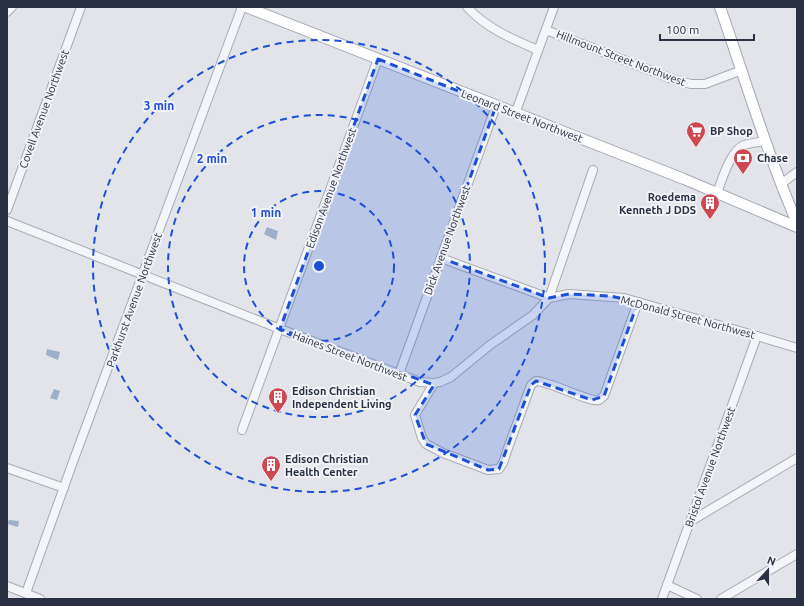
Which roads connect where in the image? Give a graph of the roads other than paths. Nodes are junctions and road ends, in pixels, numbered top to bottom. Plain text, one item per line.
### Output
1 (81, 7) edge
2 (242, 7) edge
3 (246, 7) edge
4 (467, 7) edge
5 (554, 7) edge
6 (720, 7) edge
7 (257, 9) edge
8 (546, 30) junction
9 (538, 50) junction
10 (378, 59) junction
11 (742, 70) junction
12 (496, 106) junction
13 (515, 114) junction
14 (766, 141) junction
15 (593, 170) dead end
16 (797, 172) edge
17 (781, 184) junction
18 (717, 193) junction
19 (7, 210) edge
20 (7, 221) edge
21 (797, 223) edge
22 (797, 227) edge
23 (441, 258) junction
24 (143, 274) junction
25 (549, 298) junction
26 (638, 302) junction
27 (280, 329) junction
28 (758, 336) junction
29 (797, 348) edge
30 (399, 374) junction
31 (434, 383) junction
32 (242, 430) dead end
33 (797, 458) edge
34 (7, 468) edge
35 (64, 488) junction
36 (691, 521) junction
37 (797, 554) edge
38 (667, 585) junction
39 (7, 586) edge
40 (26, 593) junction
41 (40, 599) edge
42 (662, 599) edge
43 (697, 599) edge
44 (721, 599) edge

1 - 19 street, Covell Avenue Northwest
2 - 24 street, Parkhurst Avenue Northwest
3 - 7 main road, Leonard Street Northwest
4 - 9 street
5 - 8 street
6 - 11 main road
7 - 10 main road, Leonard Street Northwest
8 - 9 street
8 - 11 street, Hillmount Street Northwest
9 - 13 street
10 - 12 main road, Leonard Street Northwest
10 - 27 street, Edison Avenue Northwest
11 - 14 main road
12 - 13 main road, Leonard Street Northwest
12 - 23 street, Dick Avenue Northwest
13 - 18 main road, Leonard Street Northwest
14 - 17 main road
14 - 18 street
15 - 25 street
16 - 17 street
17 - 21 main road
18 - 22 main road, Leonard Street Northwest
20 - 24 street, Haines Street Northwest
23 - 25 street
23 - 30 street, Dick Avenue Northwest
24 - 27 street, Haines Street Northwest
24 - 35 street, Parkhurst Avenue Northwest
25 - 26 street, McDonald Street Northwest
25 - 31 street
26 - 28 street, McDonald Street Northwest
26 - 31 street
27 - 30 street, Haines Street Northwest
27 - 32 street, Edison Avenue Northwest
28 - 29 street, McDonald Street Northwest
28 - 36 street, Bristol Avenue Northwest
30 - 31 street, Haines Street Northwest
33 - 36 street
34 - 35 street
35 - 40 street, Parkhurst Avenue Northwest
36 - 38 street, Bristol Avenue Northwest
37 - 44 street
38 - 42 street, Bristol Avenue Northwest
38 - 43 street
39 - 40 street
40 - 41 street

